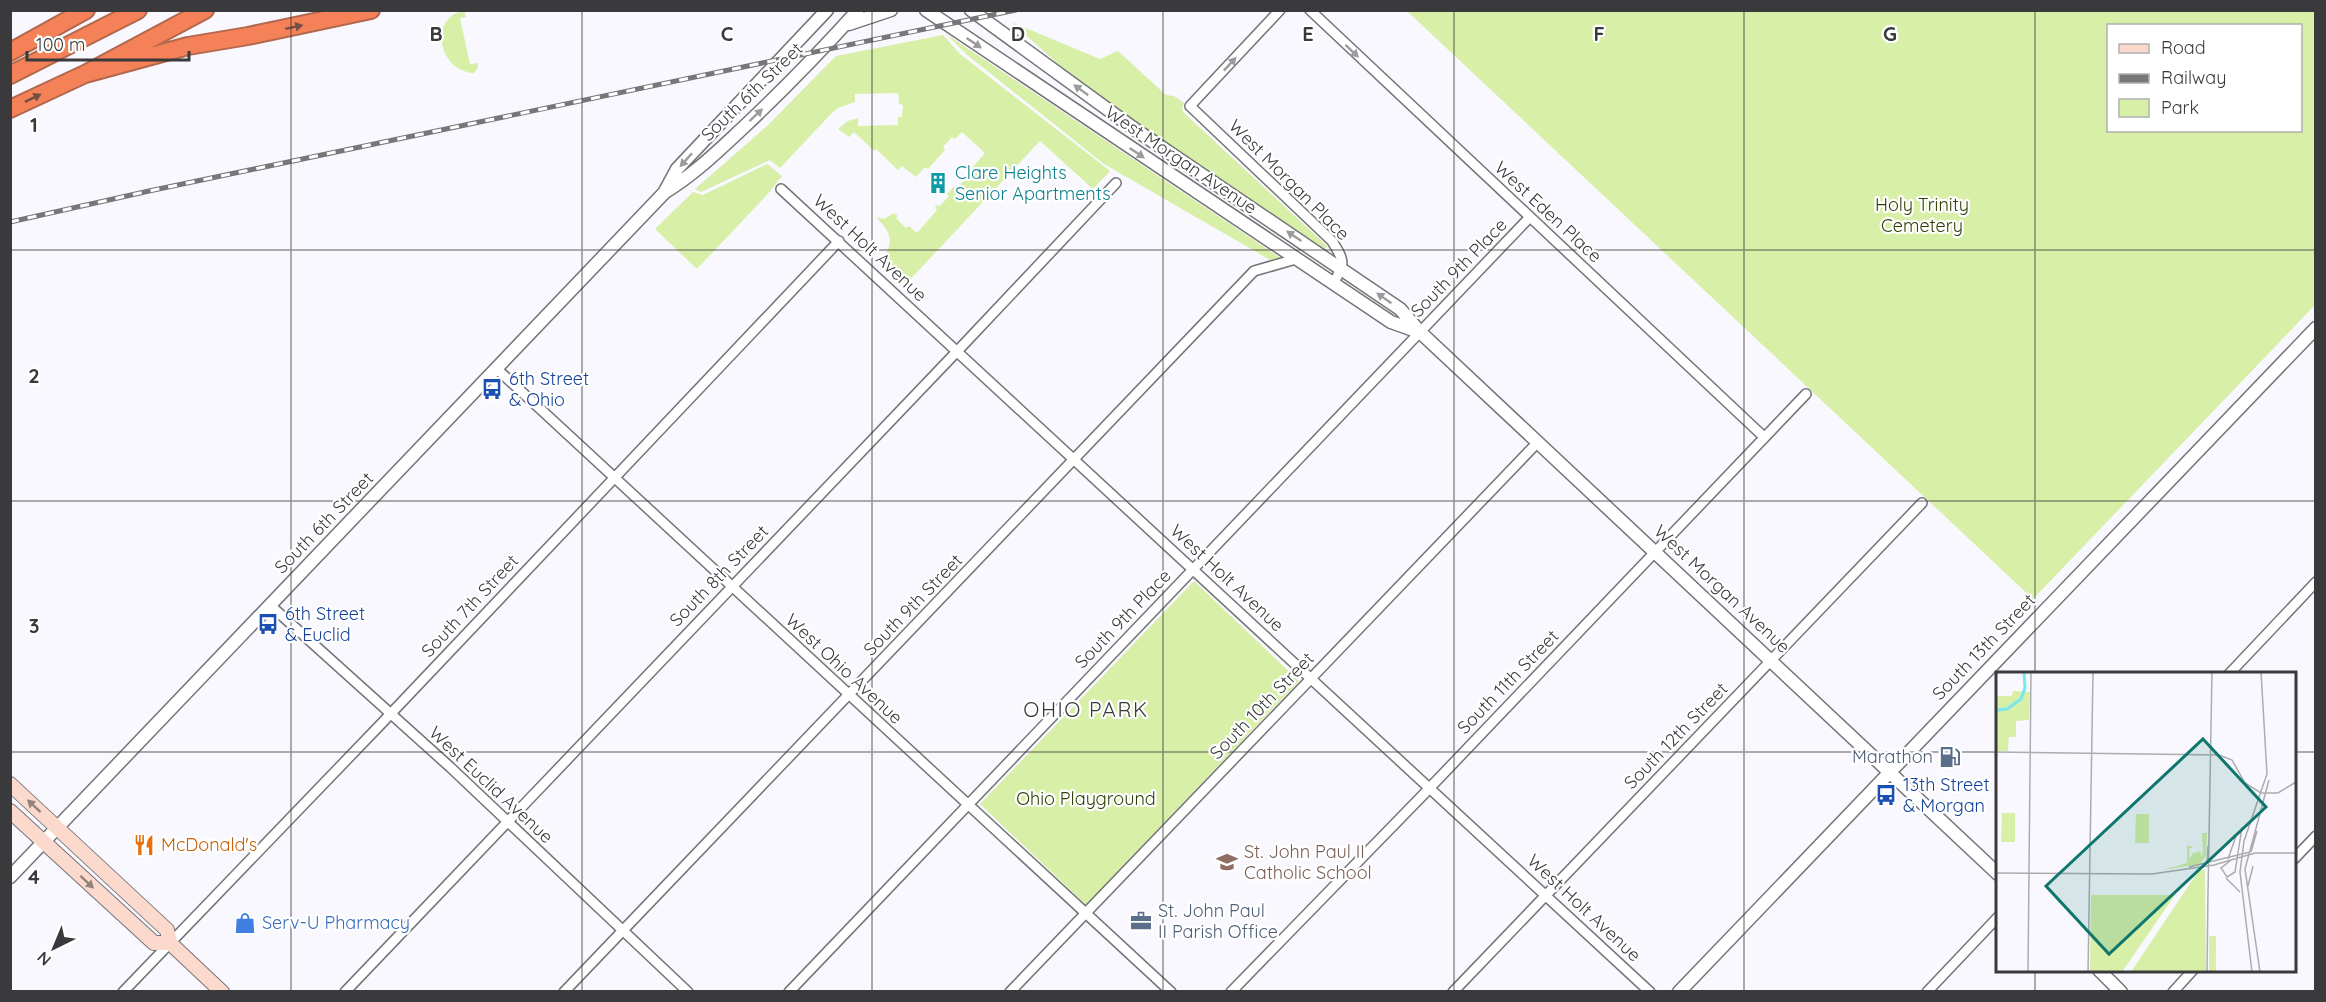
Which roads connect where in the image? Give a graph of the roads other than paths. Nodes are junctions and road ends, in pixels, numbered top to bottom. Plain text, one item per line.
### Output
1 (86, 10) edge
2 (138, 10) edge
3 (205, 10) edge
4 (355, 10) edge
5 (371, 10) edge
6 (827, 10) edge
7 (858, 10) edge
8 (891, 10) edge
9 (926, 10) edge
10 (971, 10) edge
11 (1280, 10) edge
12 (1310, 10) edge
13 (339, 18) junction
14 (843, 27) junction
15 (10, 52) edge
16 (85, 74) junction
17 (10, 75) edge
18 (10, 109) edge
19 (1116, 183) dead end
20 (781, 189) dead end
21 (664, 193) junction
22 (1530, 217) junction
23 (839, 241) junction
24 (1296, 259) junction
25 (1342, 269) junction
26 (1333, 283) junction
27 (2316, 328) edge
28 (1420, 332) junction
29 (957, 352) junction
30 (497, 369) junction
31 (1806, 394) dead end
32 (1764, 437) junction
33 (1538, 442) junction
34 (1074, 460) junction
35 (614, 477) junction
36 (1922, 503) dead end
37 (1655, 552) junction
38 (1193, 570) junction
39 (2316, 582) edge
40 (732, 587) junction
41 (270, 604) junction
42 (1772, 660) junction
43 (2231, 672) edge
44 (1311, 679) junction
45 (849, 696) junction
46 (391, 714) junction
47 (1890, 771) junction
48 (10, 784) edge
49 (1430, 787) junction
50 (968, 804) junction
51 (10, 811) edge
52 (506, 822) junction
53 (58, 828) junction
54 (2316, 836) edge
55 (44, 842) junction
56 (2296, 858) edge
57 (1996, 872) edge
58 (10, 877) edge
59 (1545, 894) junction
60 (1086, 913) junction
61 (1996, 919) edge
62 (622, 930) junction
63 (170, 943) junction
64 (2101, 972) edge
65 (2191, 972) edge
66 (123, 992) edge
67 (222, 992) edge
68 (345, 992) edge
69 (564, 992) edge
70 (688, 992) edge
71 (789, 992) edge
72 (1010, 992) edge
73 (1171, 992) edge
74 (1231, 992) edge
75 (1453, 992) edge
76 (1650, 992) edge
77 (1678, 992) edge
78 (1927, 992) edge
79 (2121, 992) edge
80 (2173, 992) edge

1 - 15 highway
2 - 17 highway
3 - 16 highway
4 - 13 highway
5 - 13 highway
6 -> 21 street, South 6th Street
7 - 14 street, South 6th Street
8 - 14 street
9 -> 24 street, West Morgan Avenue
25 -> 10 street, West Morgan Avenue
25 -> 11 street, West Morgan Place
12 -> 22 street, West Eden Place
16 -> 13 highway
21 -> 14 street, South 6th Street
18 -> 16 highway
19 - 29 street, South 8th Street
20 - 23 street, West Holt Avenue
21 - 30 street, South 6th Street
22 - 28 street, South 9th Place
22 - 32 street, West Eden Place
23 - 29 street, West Holt Avenue
23 - 35 street, South 7th Street
24 - 26 street, West Morgan Avenue
24 - 34 street, South 9th Street
25 - 26 street, West Morgan Place
28 -> 25 street, West Morgan Avenue
26 - 28 street, West Morgan Avenue
27 - 47 street, South 13th Street
28 - 33 street, West Morgan Avenue
28 - 38 street, South 9th Place
29 - 34 street, West Holt Avenue
29 - 40 street, South 8th Street
30 - 35 street, West Ohio Avenue
30 - 41 street, South 6th Street
31 - 32 street, South 11th Street
32 - 37 street, South 11th Street
33 - 37 street, West Morgan Avenue
33 - 44 street, South 10th Street
34 - 38 street, West Holt Avenue
34 - 45 street, South 9th Street
35 - 40 street, West Ohio Avenue
35 - 46 street, South 7th Street
36 - 42 street, South 12th Street
37 - 42 street, West Morgan Avenue
37 - 49 street, South 11th Street
38 - 44 street, West Holt Avenue
38 - 50 street, South 9th Place
39 - 43 street
40 - 45 street, West Ohio Avenue
40 - 52 street, South 8th Street
41 - 46 street, West Euclid Avenue
41 - 53 street, South 6th Street
42 - 47 street, West Morgan Avenue
42 - 59 street, South 12th Street
44 - 49 street, West Holt Avenue
44 - 60 street, South 10th Street
45 - 50 street, West Ohio Avenue
45 - 62 street, South 9th Street
46 - 52 street, West Euclid Avenue
46 - 63 street, South 7th Street
47 - 57 street, West Morgan Avenue
47 - 77 street, South 13th Street
53 -> 48 main road
49 - 59 street, West Holt Avenue
49 - 74 street, South 11th Street
50 - 60 street, West Ohio Avenue
50 - 71 street, South 9th Place
51 - 55 main road
52 - 62 street, West Euclid Avenue
52 - 68 street, South 8th Street
53 - 55 street, South 6th Street
53 - 63 main road
54 - 56 street
55 - 58 street, South 6th Street
55 -> 63 main road
59 - 75 street, South 12th Street
59 - 76 street, West Holt Avenue
60 - 72 street, South 10th Street
60 - 73 street, West Ohio Avenue
61 - 78 street
62 - 69 street, South 9th Street
62 - 70 street, West Euclid Avenue
63 - 66 street, South 7th Street
63 - 67 main road
64 - 79 street
65 - 80 street

